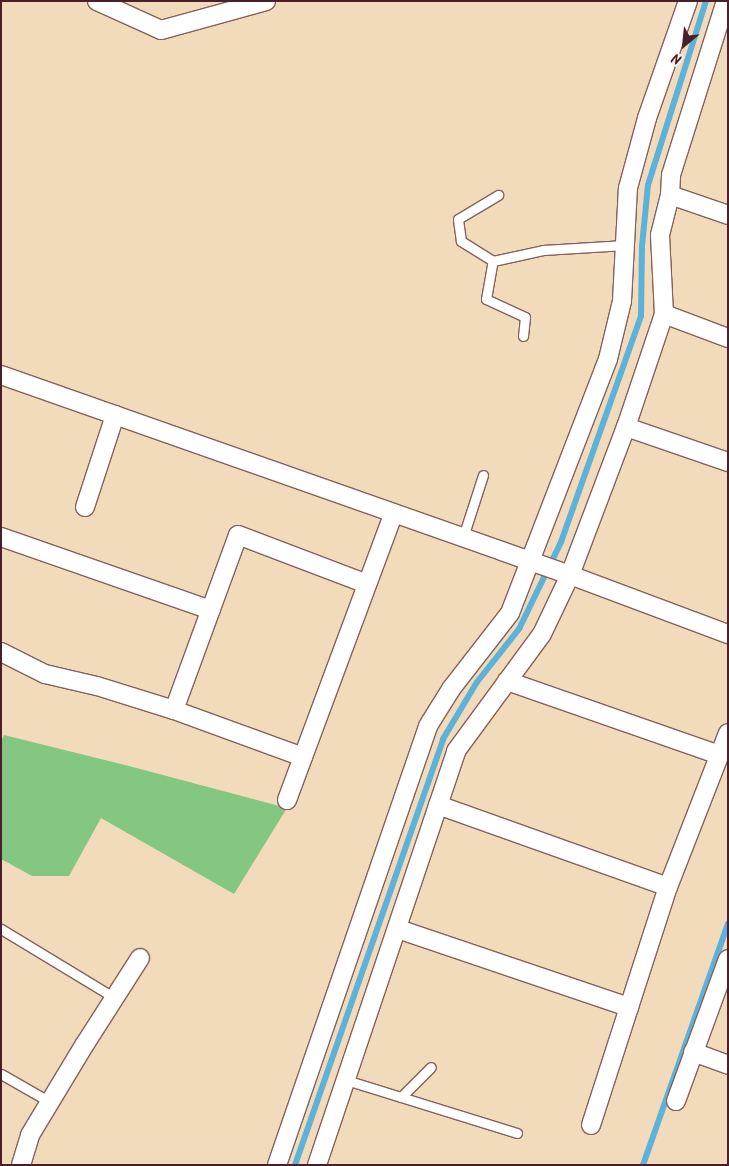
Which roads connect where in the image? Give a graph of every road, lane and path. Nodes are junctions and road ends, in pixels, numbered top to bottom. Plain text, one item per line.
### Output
1 (97, 1) edge
2 (266, 1) edge
3 (688, 1) edge
4 (726, 1) edge
5 (498, 194) dead end
6 (670, 195) junction
7 (728, 215) edge
8 (625, 245) junction
9 (493, 261) junction
10 (664, 314) junction
11 (523, 336) dead end
12 (728, 338) edge
13 (1, 375) edge
14 (115, 415) junction
15 (626, 427) junction
16 (728, 462) edge
17 (483, 475) dead end
18 (85, 507) dead end
19 (394, 512) junction
20 (1, 537) edge
21 (463, 537) junction
22 (530, 561) junction
23 (570, 575) junction
24 (367, 584) junction
25 (211, 610) junction
26 (728, 634) edge
27 (1, 652) edge
28 (507, 681) junction
29 (174, 710) junction
30 (728, 733) edge
31 (720, 755) junction
32 (303, 757) junction
33 (287, 800) dead end
34 (438, 805) junction
35 (668, 887) junction
36 (1, 929) edge
37 (398, 929) junction
38 (140, 958) dead end
39 (728, 959) edge
40 (115, 998) junction
41 (629, 1008) junction
42 (693, 1052) junction
43 (728, 1065) edge
44 (431, 1067) dead end
45 (1, 1074) edge
46 (346, 1080) junction
47 (401, 1097) junction
48 (676, 1101) dead end
49 (50, 1102) junction
50 (591, 1124) dead end
51 (517, 1133) dead end
52 (21, 1165) edge
53 (277, 1165) edge
54 (317, 1165) edge

1 - 2 street
3 - 8 street
4 - 6 street
5 - 9 lane
6 - 7 street
6 - 10 street
8 - 9 lane
8 - 22 street
9 - 11 lane
10 - 12 street
10 - 15 street
13 - 14 street
14 - 18 street
14 - 19 street
15 - 16 street
15 - 23 street
17 - 21 lane
19 - 21 street
19 - 24 street
20 - 25 street
21 - 22 street
22 - 23 street
22 - 53 street
23 - 26 street
23 - 28 street
24 - 25 street
24 - 32 street
25 - 29 street
27 - 29 street
28 - 31 street
28 - 34 street
29 - 32 street
30 - 31 street
31 - 35 street
32 - 33 street
34 - 35 street
34 - 37 street
35 - 41 street
36 - 40 lane
37 - 41 street
37 - 46 street
38 - 40 street
39 - 42 street
40 - 49 street
41 - 50 street
42 - 43 street
42 - 48 street
44 - 47 lane
45 - 49 lane
46 - 47 lane
46 - 54 street
47 - 51 lane
49 - 52 street

